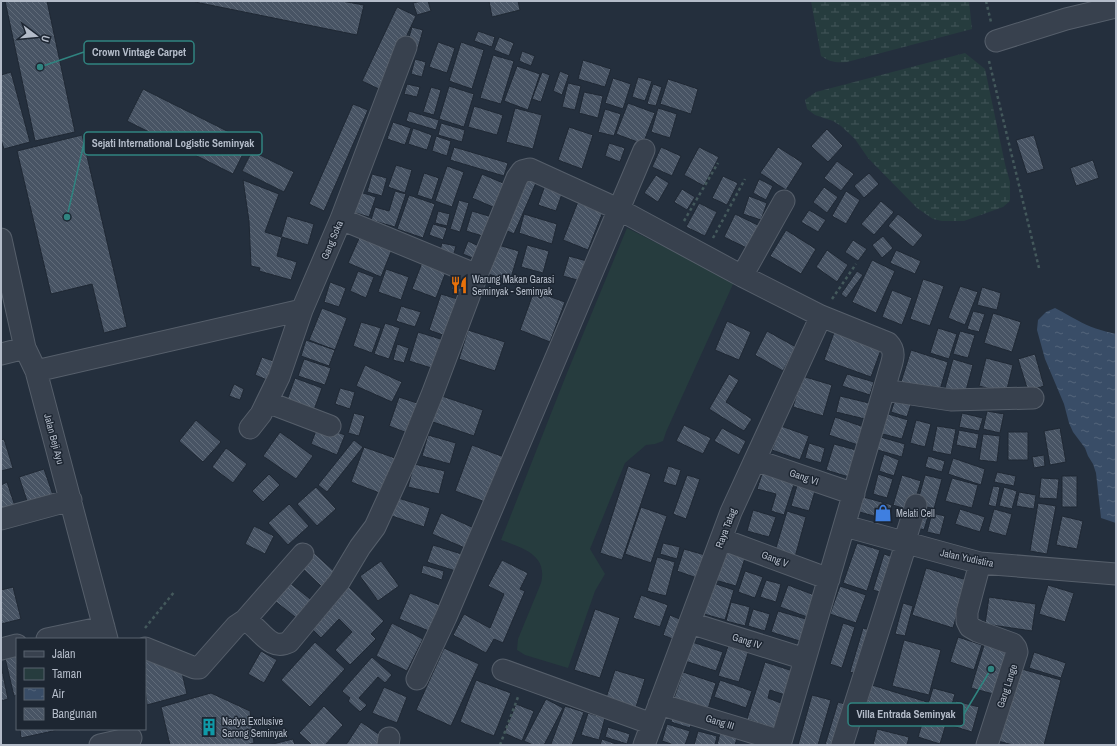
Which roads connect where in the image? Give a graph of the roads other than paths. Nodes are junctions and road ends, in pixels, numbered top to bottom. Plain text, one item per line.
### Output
1 (1116, 7) edge
2 (996, 41) road end
3 (406, 47) dead end
4 (644, 150) dead end
5 (784, 201) dead end
6 (620, 210) junction
7 (341, 219) junction
8 (1, 239) edge
9 (4, 267) edge
10 (477, 275) junction
11 (742, 276) junction
12 (302, 310) junction
13 (821, 316) junction
14 (25, 348) junction
15 (1, 354) edge
16 (36, 371) junction
17 (884, 390) junction
18 (1033, 398) dead end
19 (267, 402) junction
20 (330, 426) dead end
21 (250, 428) dead end
22 (755, 460) junction
23 (854, 494) junction
24 (71, 500) junction
25 (916, 505) dead end
26 (1, 518) edge
27 (844, 526) junction
28 (721, 539) junction
29 (905, 543) junction
30 (303, 554) dead end
31 (980, 563) junction
32 (1116, 574) edge
33 (829, 579) junction
34 (245, 620) junction
35 (690, 623) junction
36 (105, 633) edge
37 (57, 638) edge
38 (146, 639) edge
39 (16, 646) edge
40 (1, 649) edge
41 (805, 659) junction
42 (503, 670) dead end
43 (417, 679) dead end
44 (659, 704) junction
45 (652, 724) junction
46 (131, 737) edge
47 (780, 743) edge
48 (100, 745) edge
49 (644, 745) edge
50 (842, 745) edge
51 (988, 745) edge

1 - 2 street
3 - 7 street, Gang Soka
4 - 6 street
5 - 11 street
6 - 10 street
6 - 11 street
6 - 43 street
7 - 10 street
7 - 12 street, Gang Soka
8 - 9 street, Jalan Beji Ayu
9 - 14 street, Jalan Beji Ayu
10 - 34 street
11 - 13 street
12 - 16 street
12 - 19 street, Gang Soka
13 - 17 street
13 - 22 street, Raya Tatag
14 - 15 street
14 - 16 street, Jalan Beji Ayu
16 - 24 street, Jalan Beji Ayu
17 - 18 street
17 - 23 street
19 - 20 street
19 - 21 street, Gang Soka
22 - 23 street, Gang VI
22 - 28 street, Raya Tatag
23 - 27 street
24 - 26 street
24 - 36 street, Jalan Beji Ayu
25 - 29 street
27 - 29 street, Jalan Yudistira
27 - 33 street
28 - 33 street, Gang V
28 - 35 street, Raya Tatag
29 - 31 street, Jalan Yudistira
29 - 50 street
30 - 34 street
31 - 32 street, Jalan Yudistira
31 - 51 street, Gang Lange
33 - 41 street
34 - 38 street
35 - 41 street, Gang IV
35 - 44 street, Raya Tatag
36 - 37 street
39 - 40 street
41 - 47 street
42 - 45 street
44 - 45 street, Raya Tatag
44 - 47 street, Gang III
45 - 49 street, Raya Tatag
46 - 48 street

